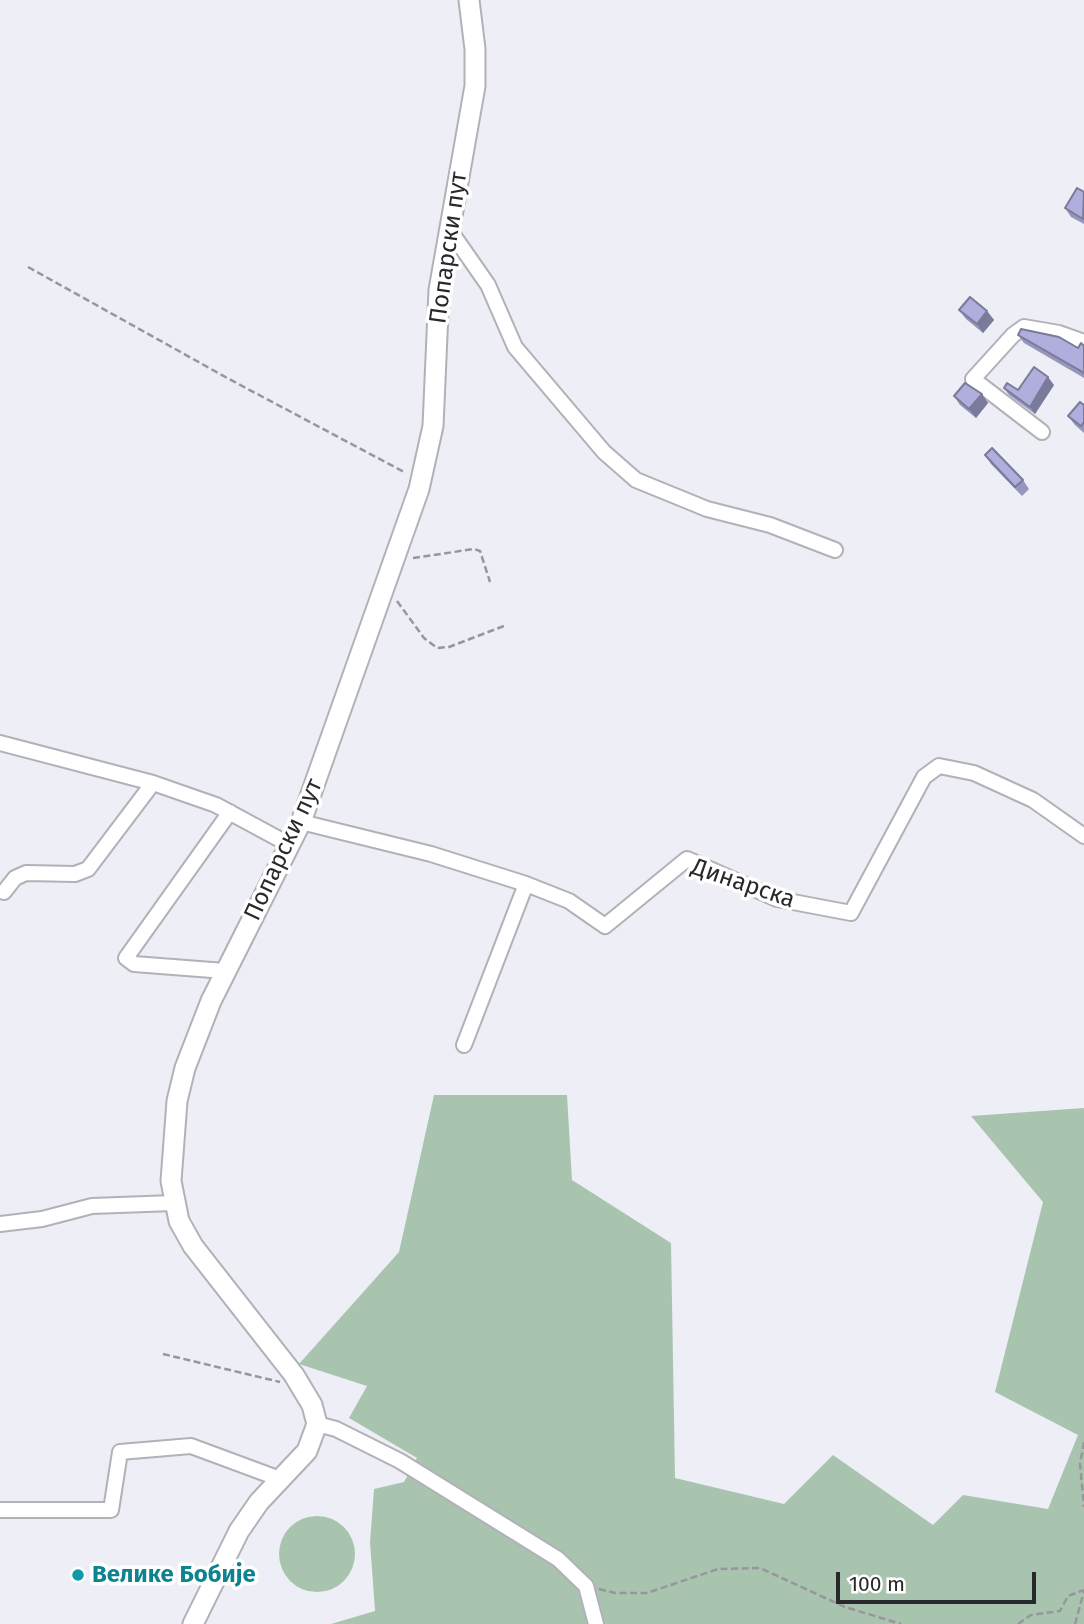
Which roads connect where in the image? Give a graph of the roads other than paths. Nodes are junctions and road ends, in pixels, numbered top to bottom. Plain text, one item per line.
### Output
1 (469, 0) edge
2 (449, 229) junction
3 (1084, 342) edge
4 (1042, 432) dead end
5 (835, 550) dead end
6 (0, 743) edge
7 (153, 783) junction
8 (230, 812) junction
9 (301, 822) junction
10 (1084, 836) edge
11 (290, 845) junction
12 (526, 884) junction
13 (4, 892) dead end
14 (226, 971) junction
15 (464, 1045) dead end
16 (173, 1203) junction
17 (0, 1224) edge
18 (317, 1424) junction
19 (280, 1479) junction
20 (0, 1510) edge
21 (193, 1624) edge
22 (596, 1624) edge

1 - 2 street, Попарски пут
2 - 5 street
2 - 9 street, Попарски пут
3 - 4 street
6 - 7 street
7 - 8 street
7 - 13 street
8 - 11 street
8 - 14 street
9 - 11 street, Попарски пут
9 - 12 street, Динарска
10 - 12 street, Динарска
11 - 14 street, Попарски пут
12 - 15 street
14 - 16 street, Попарски пут
16 - 17 street
16 - 18 street, Попарски пут
18 - 19 street
18 - 22 street
19 - 20 street
19 - 21 street

